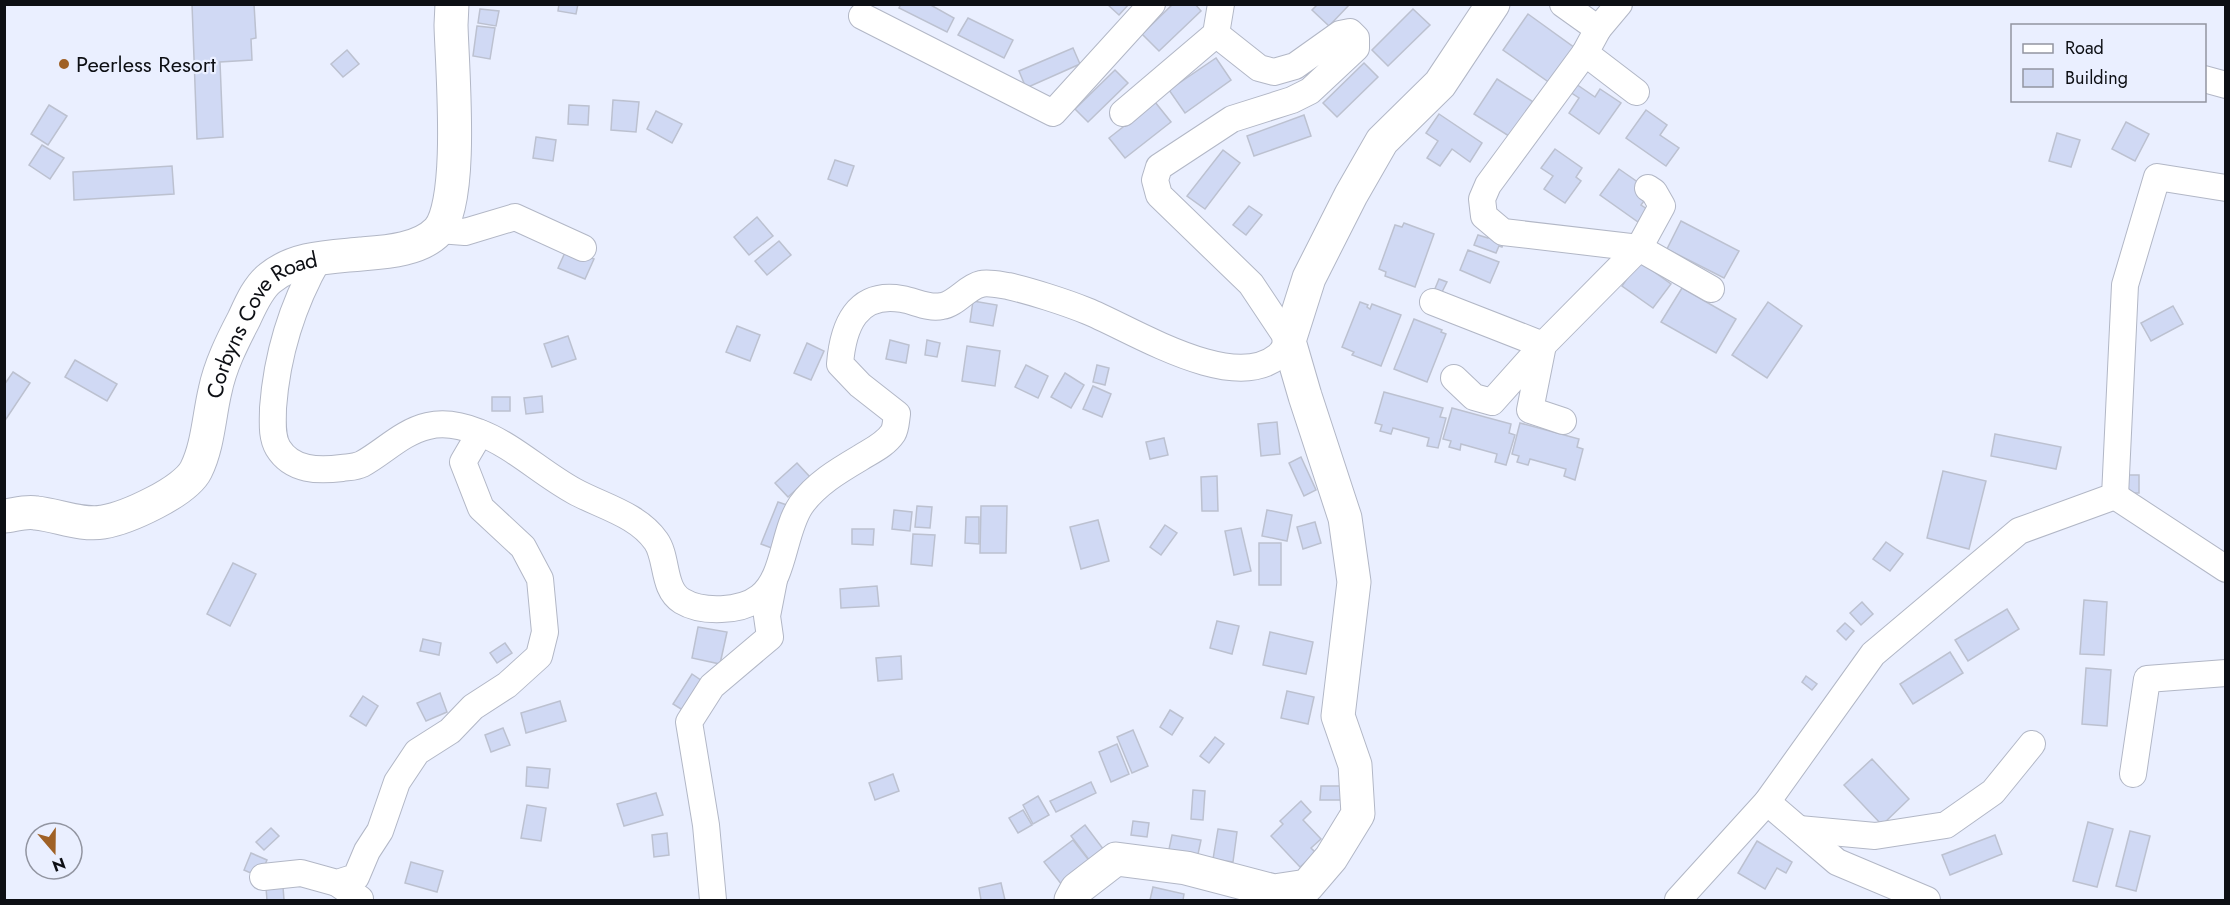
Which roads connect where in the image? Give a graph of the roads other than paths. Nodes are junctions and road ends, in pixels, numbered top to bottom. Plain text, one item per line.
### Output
1 (452, 4) edge
2 (1152, 4) edge
3 (1221, 4) edge
4 (1493, 4) edge
5 (1563, 4) edge
6 (1619, 4) edge
7 (862, 16) dead end
8 (1598, 29) junction
9 (1216, 34) junction
10 (1585, 53) junction
11 (2206, 79) edge
12 (2226, 85) edge
13 (1636, 92) dead end
14 (1123, 113) dead end
15 (1648, 188) dead end
16 (2226, 188) edge
17 (439, 230) junction
18 (584, 248) dead end
19 (1639, 248) junction
20 (319, 258) junction
21 (1711, 290) dead end
22 (1433, 302) dead end
23 (1289, 341) junction
24 (1544, 345) junction
25 (1454, 378) dead end
26 (1563, 421) dead end
27 (480, 433) junction
28 (2115, 496) junction
29 (4, 516) edge
30 (2226, 569) edge
31 (774, 580) junction
32 (2226, 673) edge
33 (2032, 744) dead end
34 (2133, 774) dead end
35 (1767, 802) junction
36 (1799, 830) junction
37 (263, 877) dead end
38 (337, 883) junction
39 (360, 900) edge
40 (713, 900) edge
41 (1071, 900) edge
42 (1678, 900) edge
43 (1927, 900) edge

1 - 17 main road
2 - 7 street
3 - 9 street
4 - 23 main road
5 - 8 street
6 - 8 street
8 - 10 street
9 - 14 street
9 - 23 street
10 - 13 street
10 - 19 street
11 - 12 street
15 - 19 street
16 - 28 street
17 - 18 street
17 - 20 main road, Corbyns Cove Road
19 - 21 street
19 - 24 street
20 - 27 street
20 - 29 main road, Corbyns Cove Road
22 - 24 street
23 - 31 street
23 - 41 main road
24 - 25 street
24 - 26 street
27 - 31 street
27 - 38 street
28 - 30 street
28 - 35 street
31 - 40 street
32 - 34 street
33 - 36 street
35 - 36 street
35 - 42 street
36 - 43 street
37 - 38 street
38 - 39 street

